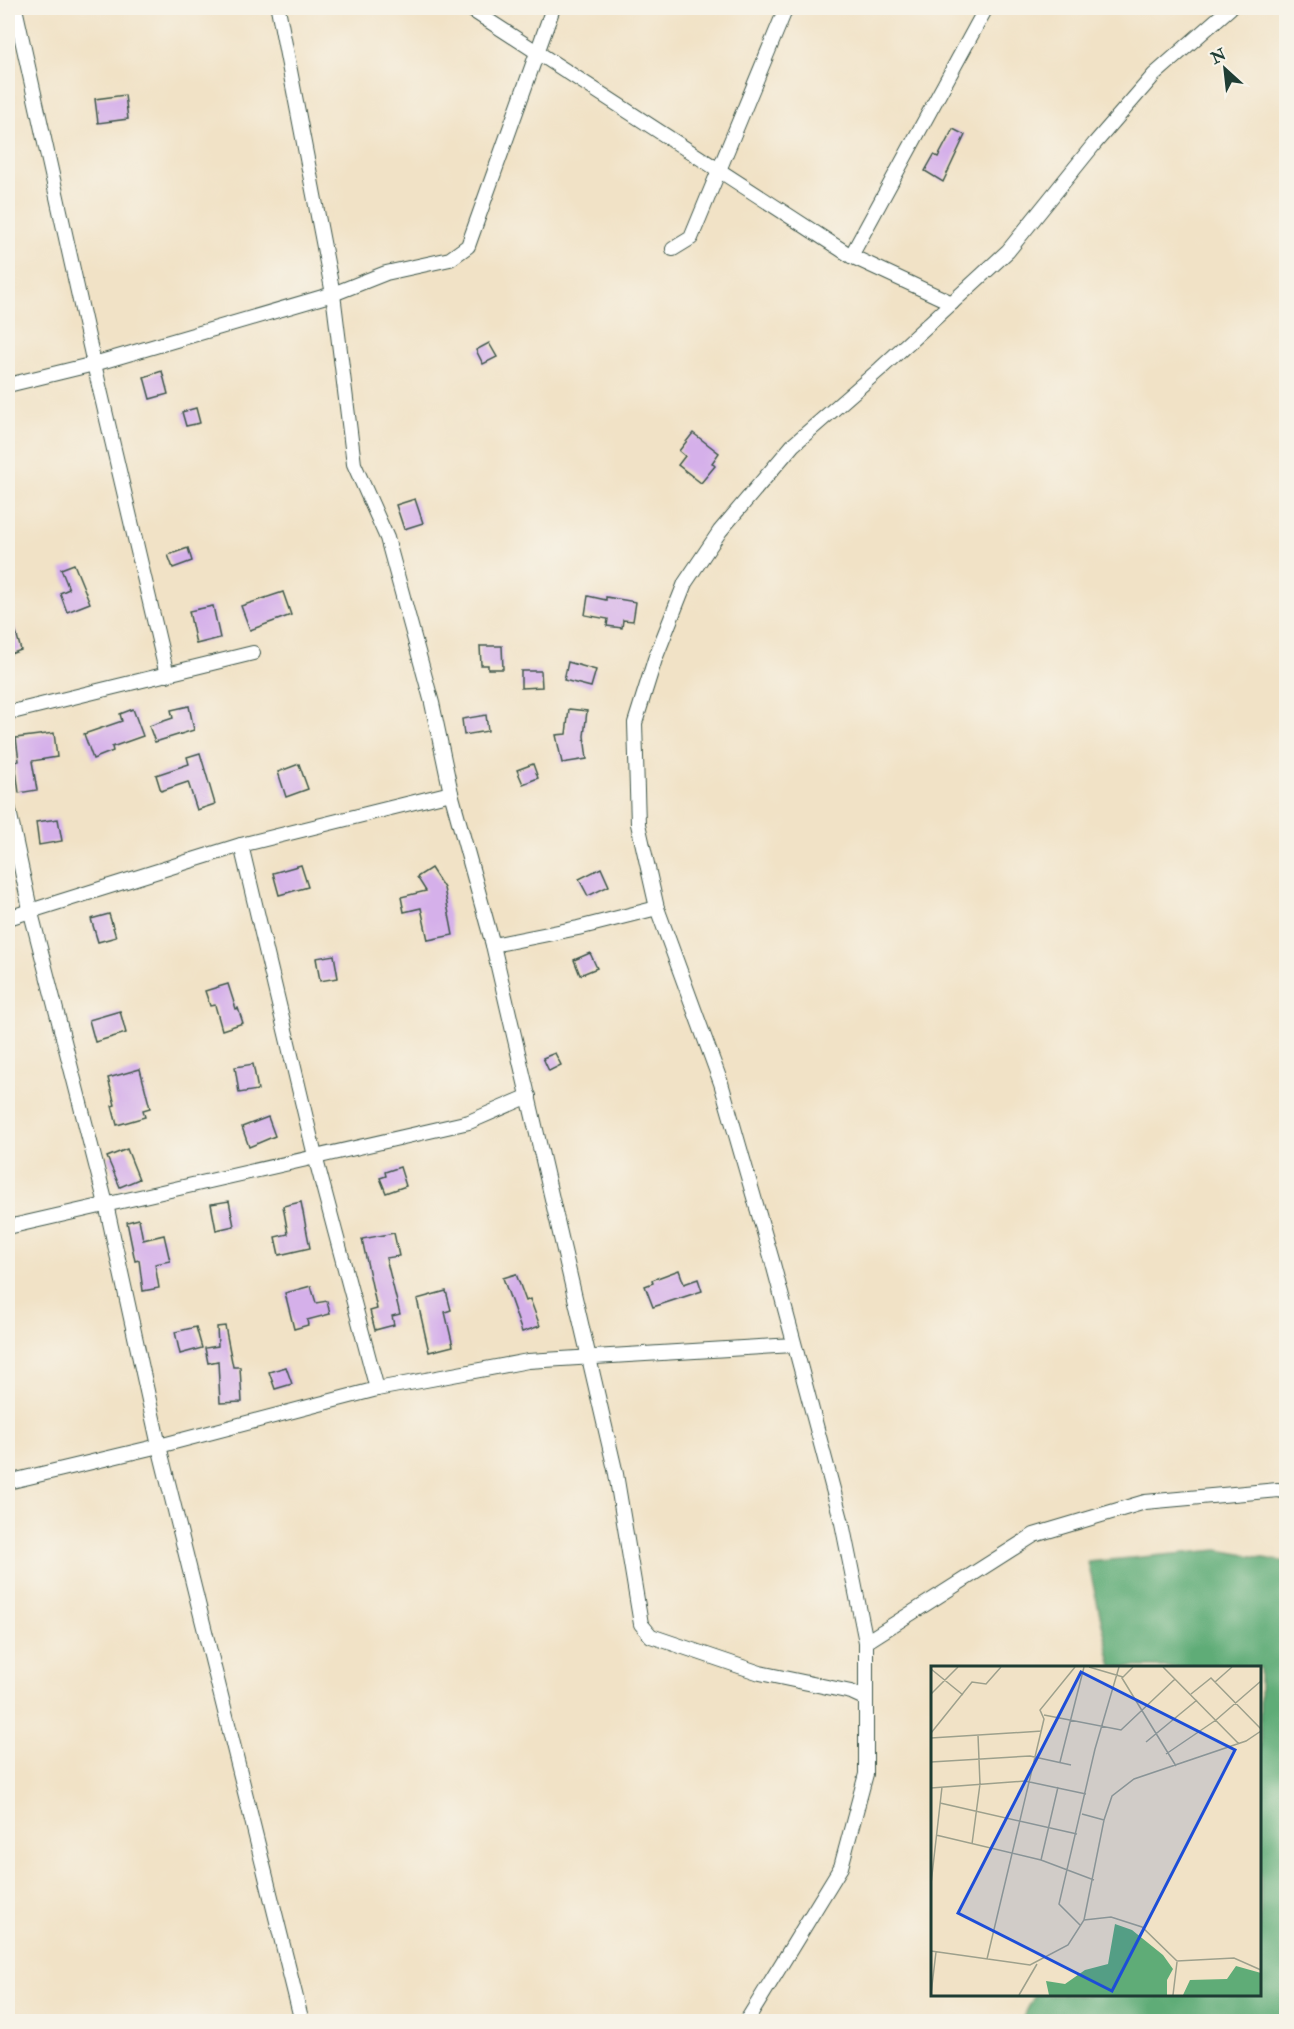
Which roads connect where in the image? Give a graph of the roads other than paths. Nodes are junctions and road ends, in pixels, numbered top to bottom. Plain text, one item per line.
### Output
1 (15, 8) edge
2 (278, 8) edge
3 (469, 8) edge
4 (553, 8) edge
5 (786, 8) edge
6 (986, 8) edge
7 (1230, 8) edge
8 (537, 52) junction
9 (719, 170) junction
10 (673, 249) dead end
11 (851, 256) junction
12 (333, 294) junction
13 (952, 303) junction
14 (94, 364) junction
15 (8, 385) edge
16 (253, 653) dead end
17 (167, 675) junction
18 (8, 713) edge
19 (451, 793) junction
20 (8, 806) edge
21 (241, 845) junction
22 (657, 908) junction
23 (30, 909) junction
24 (8, 918) edge
25 (493, 945) junction
26 (529, 1096) junction
27 (315, 1156) junction
28 (106, 1204) junction
29 (8, 1227) edge
30 (794, 1345) junction
31 (590, 1357) junction
32 (377, 1389) junction
33 (159, 1446) junction
34 (8, 1482) edge
35 (1287, 1492) edge
36 (866, 1642) junction
37 (864, 1698) junction
38 (302, 2022) edge
39 (746, 2022) edge

1 - 14 street
2 - 12 street
3 - 8 street
4 - 8 street
5 - 9 street
6 - 11 street
7 - 13 street
8 - 9 street
8 - 12 street
9 - 10 street
9 - 11 street
11 - 13 street
12 - 14 street
12 - 19 street
13 - 22 street
14 - 15 street
14 - 17 street
16 - 17 street
17 - 18 street
19 - 21 street
19 - 25 street
20 - 23 street
21 - 23 street
21 - 27 street
22 - 25 street
22 - 30 street
23 - 24 street
23 - 28 street
25 - 26 street
26 - 27 street
26 - 31 street
27 - 28 street
27 - 32 street
28 - 29 street
28 - 33 street
30 - 31 street
30 - 36 street
31 - 32 street
31 - 37 street
32 - 33 street
33 - 34 street
33 - 38 street
35 - 36 street
36 - 37 street
37 - 39 street

